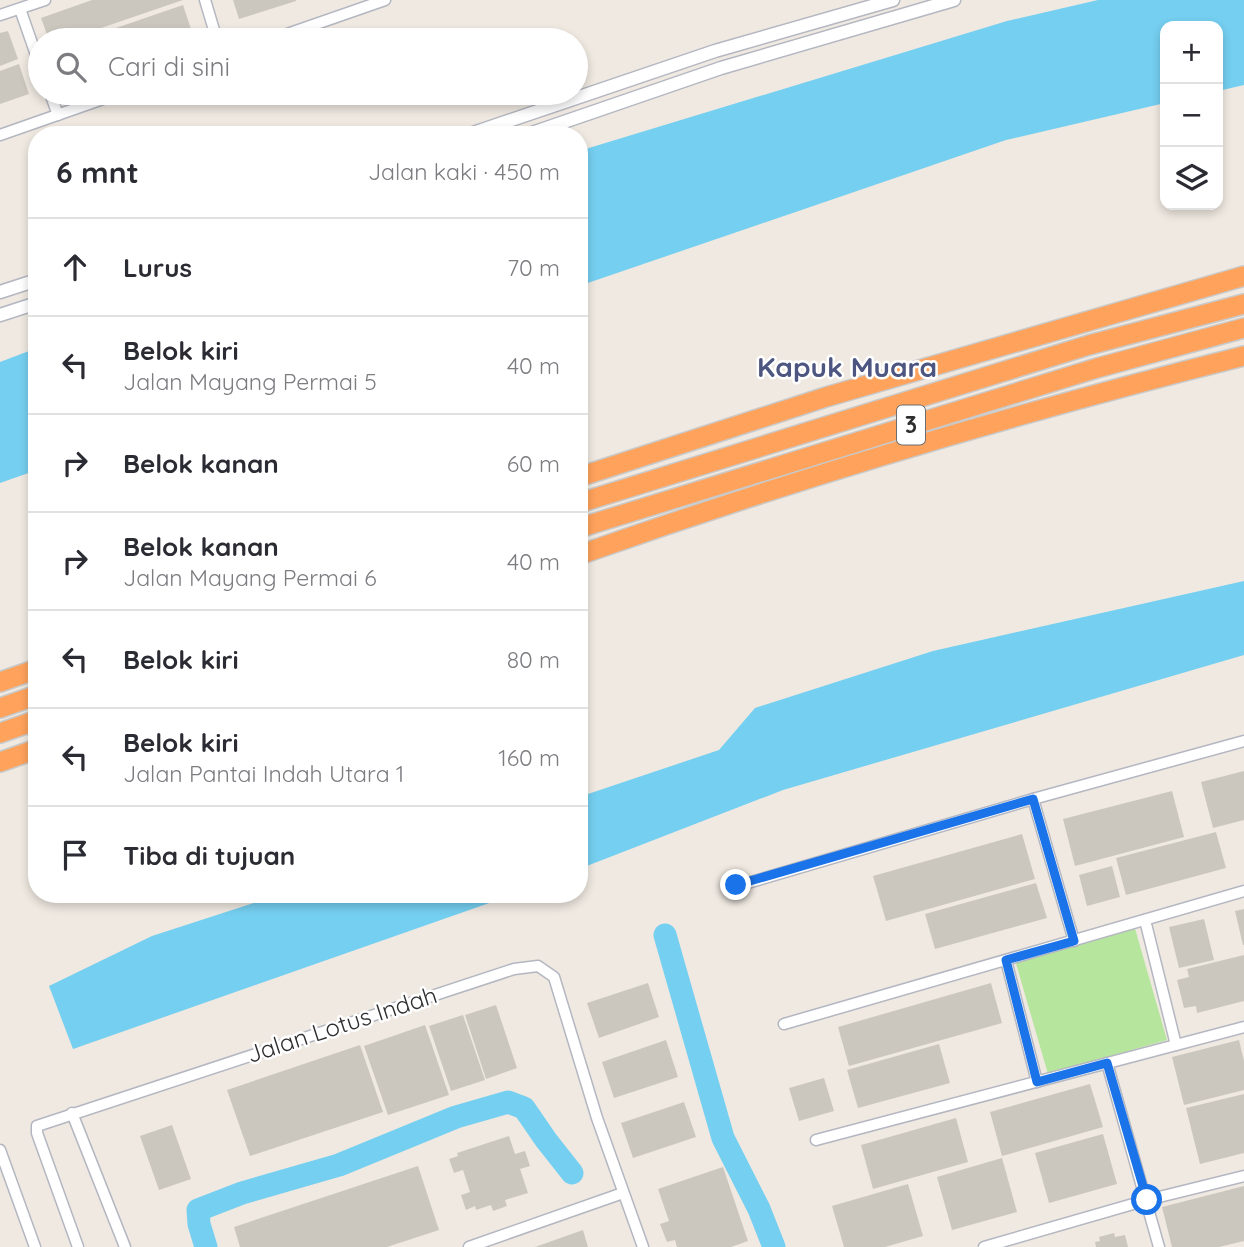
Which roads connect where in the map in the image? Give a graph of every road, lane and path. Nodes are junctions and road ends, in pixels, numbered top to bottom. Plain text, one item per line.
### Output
1 (45, 0) edge
2 (205, 0) edge
3 (384, 0) edge
4 (893, 0) edge
5 (954, 0) edge
6 (20, 9) junction
7 (0, 16) edge
8 (213, 28) edge
9 (304, 28) edge
10 (28, 32) edge
11 (715, 51) junction
12 (721, 68) junction
13 (588, 94) edge
14 (54, 105) edge
15 (86, 105) edge
16 (556, 105) edge
17 (58, 115) junction
18 (494, 126) edge
19 (552, 126) edge
20 (0, 135) edge
21 (1244, 276) edge
22 (28, 283) edge
23 (0, 292) edge
24 (1244, 304) edge
25 (28, 306) edge
26 (0, 315) edge
27 (1244, 328) edge
28 (1244, 356) edge
29 (588, 474) edge
30 (588, 500) edge
31 (588, 525) edge
32 (588, 552) edge
33 (28, 672) edge
34 (0, 682) edge
35 (28, 698) edge
36 (0, 708) edge
37 (28, 723) edge
38 (0, 733) edge
39 (1244, 741) edge
40 (28, 751) edge
41 (0, 762) edge
42 (1033, 799) junction
43 (734, 887) dead end
44 (1244, 891) edge
45 (1145, 920) junction
46 (1074, 941) junction
47 (1006, 960) junction
48 (784, 1024) dead end
49 (1244, 1027) edge
50 (1176, 1045) junction
51 (1107, 1063) junction
52 (1037, 1082) junction
53 (72, 1113) junction
54 (817, 1140) dead end
55 (0, 1150) edge
56 (1244, 1176) edge
57 (623, 1193) junction
58 (1147, 1200) junction
59 (35, 1247) edge
60 (78, 1247) edge
61 (125, 1247) edge
62 (469, 1247) edge
63 (643, 1247) edge
64 (984, 1247) edge
65 (1159, 1247) edge

1 - 6 street
2 - 8 street
3 - 9 street
4 - 11 street
5 - 12 street
6 - 7 street
6 - 10 street
11 - 12 street
11 - 13 street
12 - 19 street
14 - 17 street
15 - 17 street
16 - 18 street
17 - 20 street
21 - 29 highway, 3
22 - 23 street
24 - 30 highway, 3
25 - 26 street
27 - 31 highway, 3
28 - 32 highway, 3
33 - 34 highway
35 - 36 highway
37 - 38 highway
39 - 42 street
40 - 41 highway
42 - 43 street
42 - 46 street
44 - 45 street
45 - 46 street
45 - 50 street
46 - 47 street
47 - 48 street
47 - 52 street
49 - 50 street
50 - 51 street
51 - 52 street
51 - 58 street
52 - 54 street
53 - 57 street, Jalan Lotus Indah
53 - 60 street, Jalan Lotus Indah
53 - 61 street
55 - 59 street
56 - 58 street
57 - 62 street
57 - 63 street, Jalan Lotus Indah
58 - 64 street
58 - 65 street

